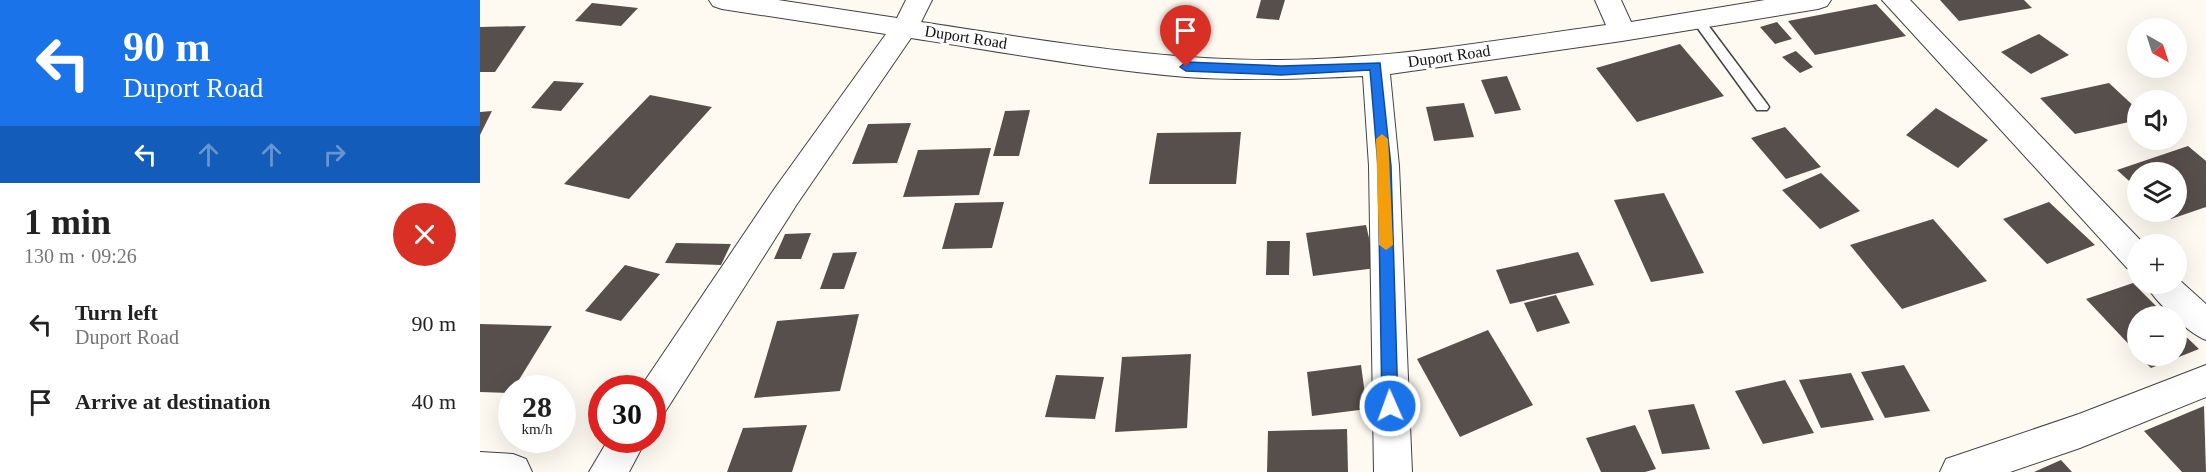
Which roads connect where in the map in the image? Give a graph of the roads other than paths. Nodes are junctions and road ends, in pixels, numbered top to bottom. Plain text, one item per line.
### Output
1 (722, 0) edge
2 (919, 0) edge
3 (1608, 0) edge
4 (1818, 0) edge
5 (1895, 0) edge
6 (1775, 3) edge
7 (1698, 20) junction
8 (905, 27) junction
9 (1622, 32) junction
10 (1376, 66) junction
11 (1762, 107) dead end
12 (2127, 247) edge
13 (2173, 294) edge
14 (2206, 325) edge
15 (666, 380) edge
16 (2206, 381) edge
17 (620, 453) edge
18 (480, 470) edge
19 (513, 472) edge
20 (608, 472) edge
21 (1393, 472) edge
22 (1959, 472) edge

1 - 8 street, Duport Road
2 - 8 street
3 - 9 street
4 - 6 street, Duport Road
5 - 12 street
6 - 7 street, Duport Road
7 - 9 street, Duport Road
7 - 11 lane
8 - 10 street, Duport Road
8 - 15 street
9 - 10 street, Duport Road
10 - 21 street
13 - 14 street
16 - 22 street
17 - 20 street
18 - 19 street

